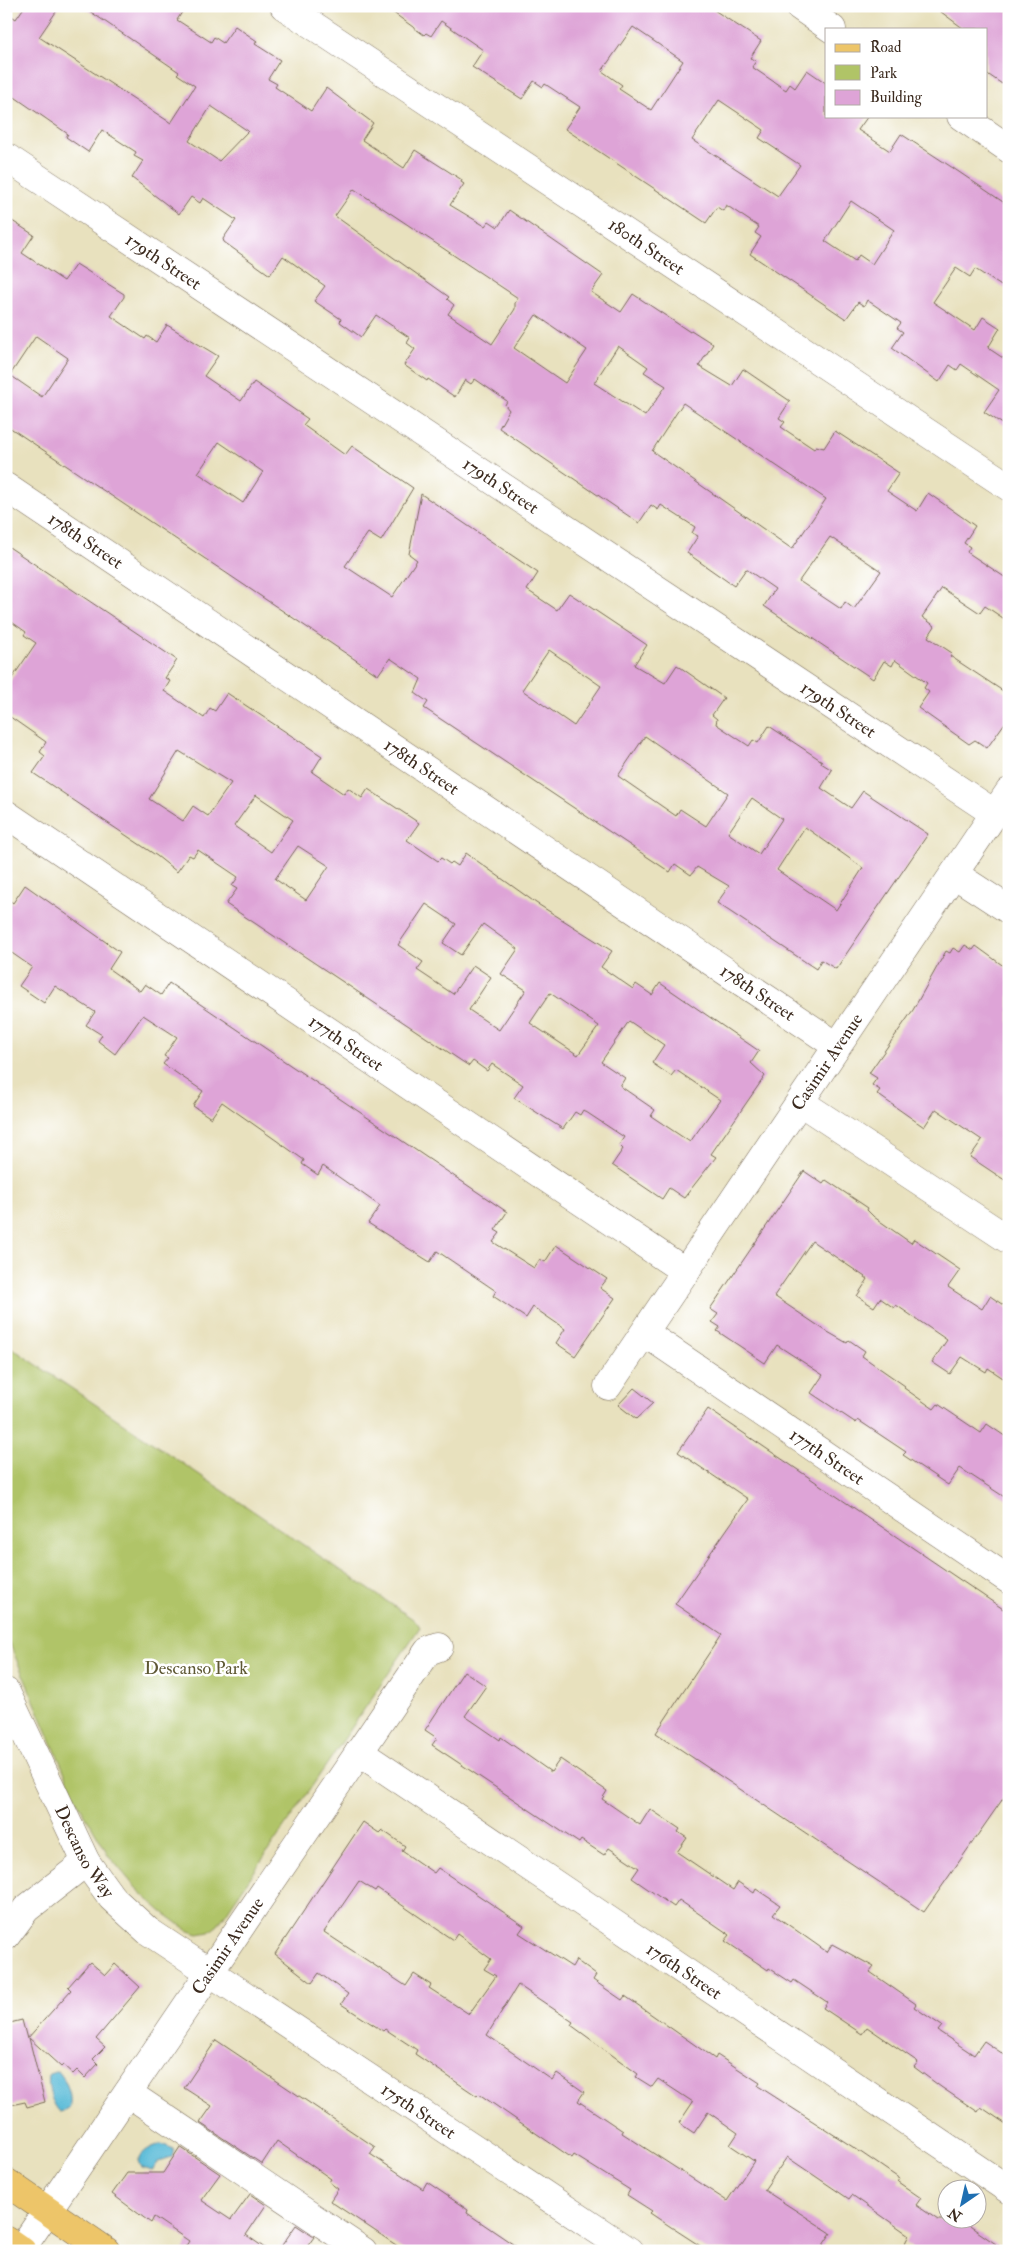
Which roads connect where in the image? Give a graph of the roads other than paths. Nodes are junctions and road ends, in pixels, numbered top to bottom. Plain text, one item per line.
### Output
1 (284, 6) edge
2 (799, 6) edge
3 (831, 28) edge
4 (964, 118) edge
5 (1009, 149) edge
6 (6, 157) edge
7 (6, 487) edge
8 (1009, 487) edge
9 (1002, 802) edge
10 (6, 814) edge
11 (954, 874) junction
12 (1009, 910) edge
13 (838, 1046) junction
14 (800, 1102) junction
15 (1009, 1240) edge
16 (686, 1272) junction
17 (644, 1333) junction
18 (608, 1386) dead end
19 (1009, 1580) edge
20 (439, 1647) dead end
21 (6, 1692) edge
22 (359, 1752) junction
23 (86, 1862) junction
24 (6, 1936) edge
25 (209, 1973) junction
26 (128, 2093) junction
27 (6, 2182) edge
28 (1009, 2190) edge
29 (47, 2211) junction
30 (17, 2248) edge
31 (106, 2251) edge
32 (363, 2251) edge
33 (629, 2251) edge

1 - 8 street, 180th Street
2 - 3 street
4 - 5 street
6 - 9 street, 179th Street
7 - 13 street, 178th Street
9 - 11 street, Casimir Avenue
10 - 16 street, 177th Street
11 - 12 street
11 - 13 street, Casimir Avenue
13 - 14 street, Casimir Avenue
14 - 15 street
14 - 16 street, Casimir Avenue
16 - 17 street, Casimir Avenue
17 - 18 street, Casimir Avenue
17 - 19 street, 177th Street
20 - 22 street, Casimir Avenue
21 - 23 street, Descanso Way
22 - 25 street, Casimir Avenue
22 - 28 street, 176th Street
23 - 24 street
23 - 25 street, Descanso Way
25 - 26 street, Casimir Avenue
25 - 33 street, 175th Street
26 - 29 street, Casimir Avenue
26 - 32 street
27 - 29 main road
29 - 30 street, Casimir Avenue
29 - 31 main road

